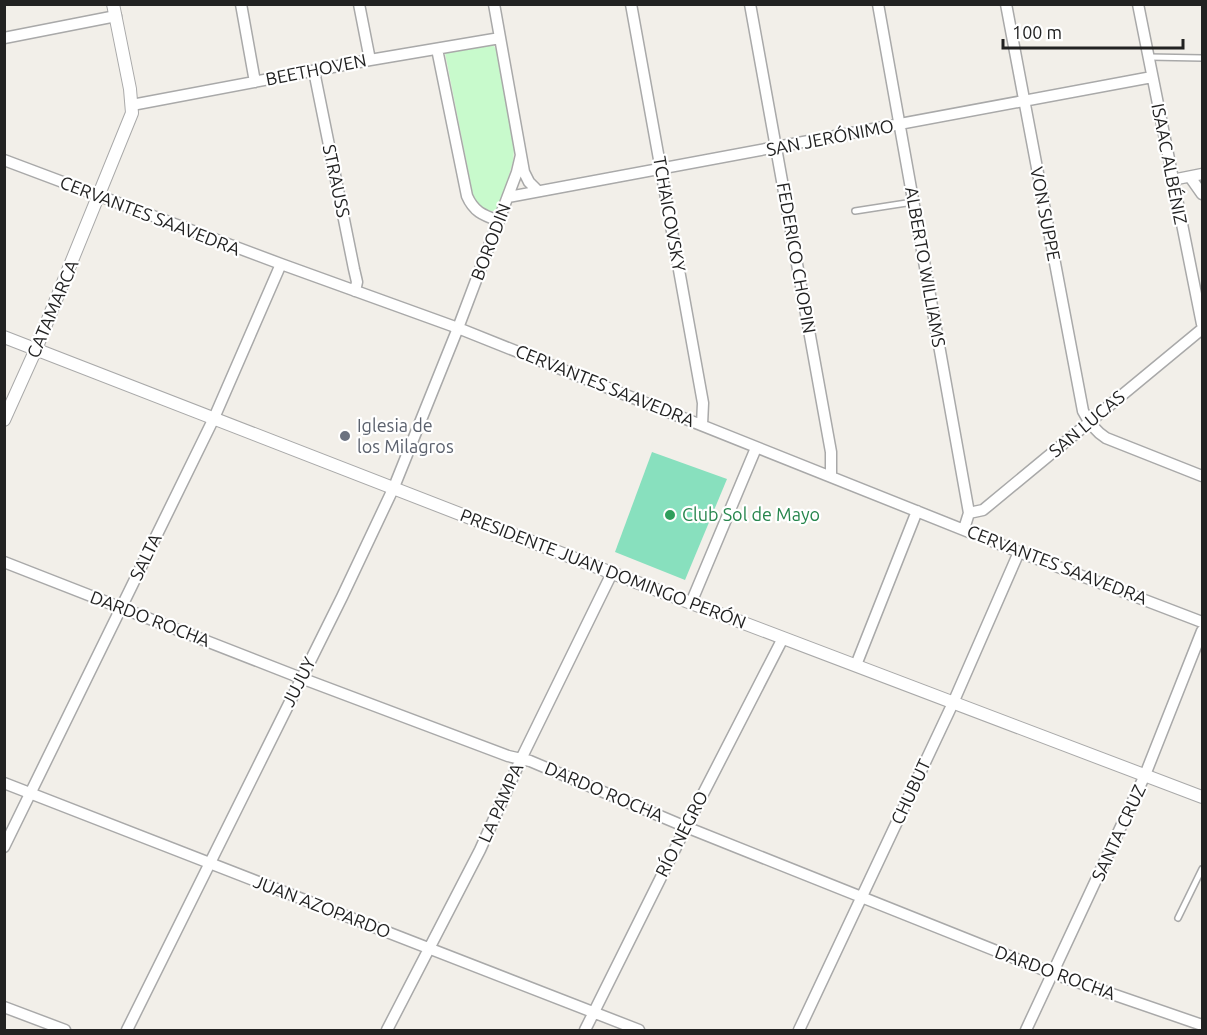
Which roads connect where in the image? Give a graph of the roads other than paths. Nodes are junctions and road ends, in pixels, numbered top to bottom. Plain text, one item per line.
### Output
1 (241, 4) edge
2 (359, 4) edge
3 (494, 4) edge
4 (631, 4) edge
5 (750, 4) edge
6 (878, 4) edge
7 (1006, 4) edge
8 (1138, 4) edge
9 (115, 10) edge
10 (4, 38) edge
11 (500, 38) junction
12 (437, 49) junction
13 (1149, 57) junction
14 (1203, 58) edge
15 (370, 60) junction
16 (314, 71) junction
17 (1152, 77) junction
18 (255, 82) junction
19 (1023, 102) junction
20 (132, 105) junction
21 (899, 124) junction
22 (776, 148) junction
23 (521, 156) junction
24 (4, 160) edge
25 (661, 169) junction
26 (1203, 174) edge
27 (1190, 177) junction
28 (1172, 180) junction
29 (538, 191) junction
30 (1203, 194) edge
31 (99, 197) junction
32 (508, 197) junction
33 (913, 202) junction
34 (855, 211) dead end
35 (499, 221) junction
36 (280, 264) junction
37 (355, 291) junction
38 (1203, 324) edge
39 (458, 328) junction
40 (1203, 329) edge
41 (4, 337) edge
42 (36, 349) junction
43 (214, 418) junction
44 (4, 420) edge
45 (1089, 423) junction
46 (702, 425) junction
47 (756, 448) junction
48 (831, 476) junction
49 (1203, 476) edge
50 (394, 487) junction
51 (917, 511) junction
52 (969, 513) junction
53 (964, 529) junction
54 (1019, 552) junction
55 (4, 562) edge
56 (612, 573) junction
57 (691, 603) junction
58 (121, 608) junction
59 (1203, 622) edge
60 (1203, 631) edge
61 (783, 638) junction
62 (856, 665) junction
63 (301, 678) junction
64 (953, 703) junction
65 (520, 759) junction
66 (1145, 775) junction
67 (4, 783) edge
68 (31, 794) junction
69 (1203, 797) edge
70 (686, 827) junction
71 (4, 847) edge
72 (209, 863) junction
73 (1203, 869) edge
74 (862, 898) junction
75 (1178, 918) dead end
76 (429, 949) junction
77 (1054, 974) junction
78 (4, 1007) edge
79 (593, 1013) junction
80 (1203, 1025) edge
81 (65, 1030) edge
82 (127, 1030) edge
83 (387, 1030) edge
84 (585, 1030) edge
85 (639, 1030) edge
86 (799, 1030) edge
87 (1026, 1030) edge

1 - 18 street
2 - 15 street
3 - 11 street
4 - 25 street, TCHAICOVSKY
5 - 22 street, FEDERICO CHOPIN
6 - 21 street, ALBERTO WILLIAMS
7 - 19 street, VON SUPPE
8 - 13 street, ISAAC ALBÉNIZ
9 - 10 street
9 - 20 street
11 - 12 street, BEETHOVEN
11 - 23 street
12 - 15 street, BEETHOVEN
12 - 35 street
13 - 14 lane
13 - 17 street, ISAAC ALBÉNIZ
15 - 16 street, BEETHOVEN
16 - 18 street, BEETHOVEN
16 - 37 street, STRAUSS
17 - 19 street, SAN JERÓNIMO
17 - 28 street, ISAAC ALBÉNIZ
18 - 20 street, BEETHOVEN
19 - 21 street, SAN JERÓNIMO
19 - 45 street, VON SUPPE
20 - 31 street, CATAMARCA
21 - 22 street, SAN JERÓNIMO
21 - 33 street, ALBERTO WILLIAMS
22 - 25 street, SAN JERÓNIMO
22 - 48 street, FEDERICO CHOPIN
23 - 29 street
23 - 32 street, BORODIN
24 - 31 street, CERVANTES SAAVEDRA
25 - 29 street, SAN JERÓNIMO
25 - 46 street, TCHAICOVSKY
26 - 27 street
27 - 28 street
27 - 30 street
28 - 38 street, ISAAC ALBÉNIZ
29 - 32 street, SAN JERÓNIMO
31 - 36 street, CERVANTES SAAVEDRA
31 - 42 street, CATAMARCA
32 - 35 street, BORODIN
33 - 34 lane
33 - 52 street, ALBERTO WILLIAMS
35 - 39 street, BORODIN
36 - 37 street, CERVANTES SAAVEDRA
36 - 43 street, SALTA
37 - 39 street, CERVANTES SAAVEDRA
39 - 46 street, CERVANTES SAAVEDRA
39 - 50 street, JUJUY
40 - 45 street, SAN LUCAS
41 - 42 street, PRESIDENTE JUAN DOMINGO PERÓN
42 - 43 street, PRESIDENTE JUAN DOMINGO PERÓN
42 - 44 street, CATAMARCA
43 - 50 street, PRESIDENTE JUAN DOMINGO PERÓN
43 - 58 street, SALTA
45 - 49 street
45 - 52 street, SAN LUCAS
46 - 47 street, CERVANTES SAAVEDRA
47 - 48 street, CERVANTES SAAVEDRA
47 - 57 street
48 - 51 street, CERVANTES SAAVEDRA
50 - 56 street, PRESIDENTE JUAN DOMINGO PERÓN
50 - 63 street, JUJUY
51 - 53 street, CERVANTES SAAVEDRA
51 - 62 street
52 - 53 street, ALBERTO WILLIAMS
53 - 54 street, CERVANTES SAAVEDRA
54 - 59 street, CERVANTES SAAVEDRA
54 - 64 street, CHUBUT
55 - 58 street, DARDO ROCHA
56 - 57 street, PRESIDENTE JUAN DOMINGO PERÓN
56 - 65 street, LA PAMPA
57 - 61 street, PRESIDENTE JUAN DOMINGO PERÓN
58 - 63 street, DARDO ROCHA
58 - 68 street, SALTA
60 - 66 street, SANTA CRUZ
61 - 62 street, PRESIDENTE JUAN DOMINGO PERÓN
61 - 70 street, RÍO NEGRO
62 - 64 street, PRESIDENTE JUAN DOMINGO PERÓN
63 - 65 street, DARDO ROCHA
63 - 72 street, JUJUY
64 - 66 street, PRESIDENTE JUAN DOMINGO PERÓN
64 - 74 street, CHUBUT
65 - 70 street, DARDO ROCHA
65 - 76 street, LA PAMPA
66 - 69 street, PRESIDENTE JUAN DOMINGO PERÓN
66 - 77 street, SANTA CRUZ
67 - 68 street, JUAN AZOPARDO
68 - 71 street, SALTA
68 - 72 street, JUAN AZOPARDO
70 - 74 street, DARDO ROCHA
70 - 79 street, RÍO NEGRO
72 - 76 street, JUAN AZOPARDO
72 - 82 street, JUJUY
73 - 75 lane
74 - 77 street, DARDO ROCHA
74 - 86 street, CHUBUT
76 - 79 street, JUAN AZOPARDO
76 - 83 street, LA PAMPA
77 - 80 street, DARDO ROCHA
77 - 87 street, SANTA CRUZ
78 - 81 street
79 - 84 street, RÍO NEGRO
79 - 85 street, JUAN AZOPARDO

